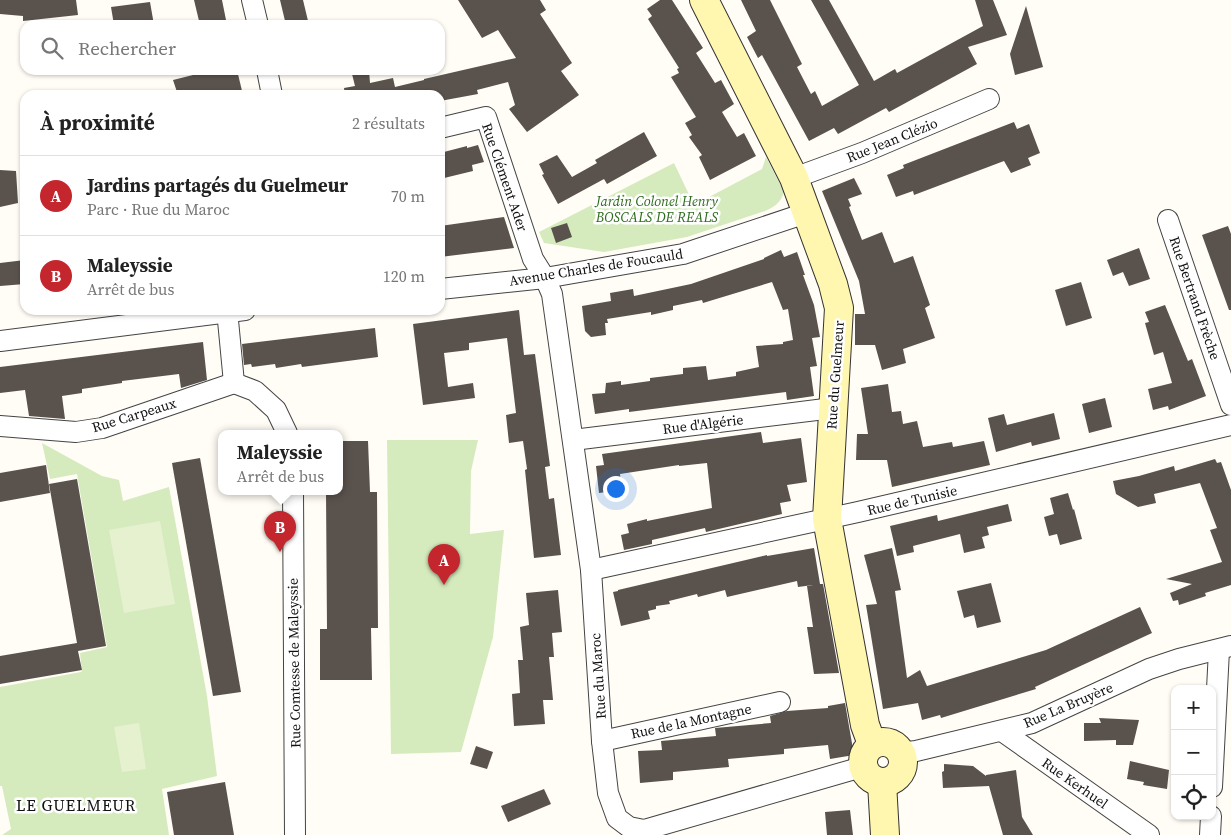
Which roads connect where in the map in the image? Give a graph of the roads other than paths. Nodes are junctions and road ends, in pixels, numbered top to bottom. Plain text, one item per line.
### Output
1 (252, 0) edge
2 (704, 0) edge
3 (257, 20) edge
4 (268, 75) edge
5 (271, 90) edge
6 (989, 99) dead end
7 (445, 127) edge
8 (794, 178) junction
9 (806, 214) junction
10 (1168, 220) dead end
11 (545, 278) junction
12 (445, 288) edge
13 (202, 315) edge
14 (233, 315) edge
15 (0, 341) edge
16 (234, 382) junction
17 (1231, 406) edge
18 (833, 408) junction
19 (1231, 425) edge
20 (0, 426) edge
21 (285, 430) edge
22 (573, 440) junction
23 (293, 495) edge
24 (827, 519) junction
25 (591, 570) junction
26 (1225, 648) edge
27 (780, 702) dead end
28 (1002, 732) junction
29 (602, 741) junction
30 (902, 753) junction
31 (872, 765) junction
32 (1213, 775) edge
33 (1211, 820) edge
34 (295, 835) edge
35 (885, 835) edge
36 (1149, 835) edge
37 (1210, 835) edge

1 - 3 street
2 - 8 street, Rue du Guelmeur
4 - 5 street
6 - 8 street, Rue Jean Clézio
7 - 11 street, Rue Clément Ader
8 - 9 street, Rue du Guelmeur
9 - 11 street, Avenue Charles de Foucauld
9 - 18 street, Rue du Guelmeur
10 - 17 street, Rue Bertrand Frèche
11 - 12 street, Avenue Charles de Foucauld
11 - 22 street, Rue du Maroc
13 - 15 street
14 - 16 street
16 - 20 street, Rue Carpeaux
16 - 21 street
18 - 22 street, Rue d'Algérie
18 - 24 street, Rue du Guelmeur
19 - 24 street, Rue de Tunisie
22 - 25 street, Rue du Maroc
23 - 34 street, Rue Comtesse de Maleyssie
24 - 25 street, Rue de Tunisie
24 - 31 street, Rue du Guelmeur
25 - 29 street, Rue du Maroc
26 - 28 street, Rue La Bruyère
26 - 32 street
27 - 29 street, Rue de la Montagne
28 - 30 street, Rue La Bruyère
28 - 36 street, Rue Kerhuel
29 - 31 street, Rue du Maroc
30 - 31 street
30 - 31 street
31 - 35 street, Rue du Guelmeur
33 - 37 street

